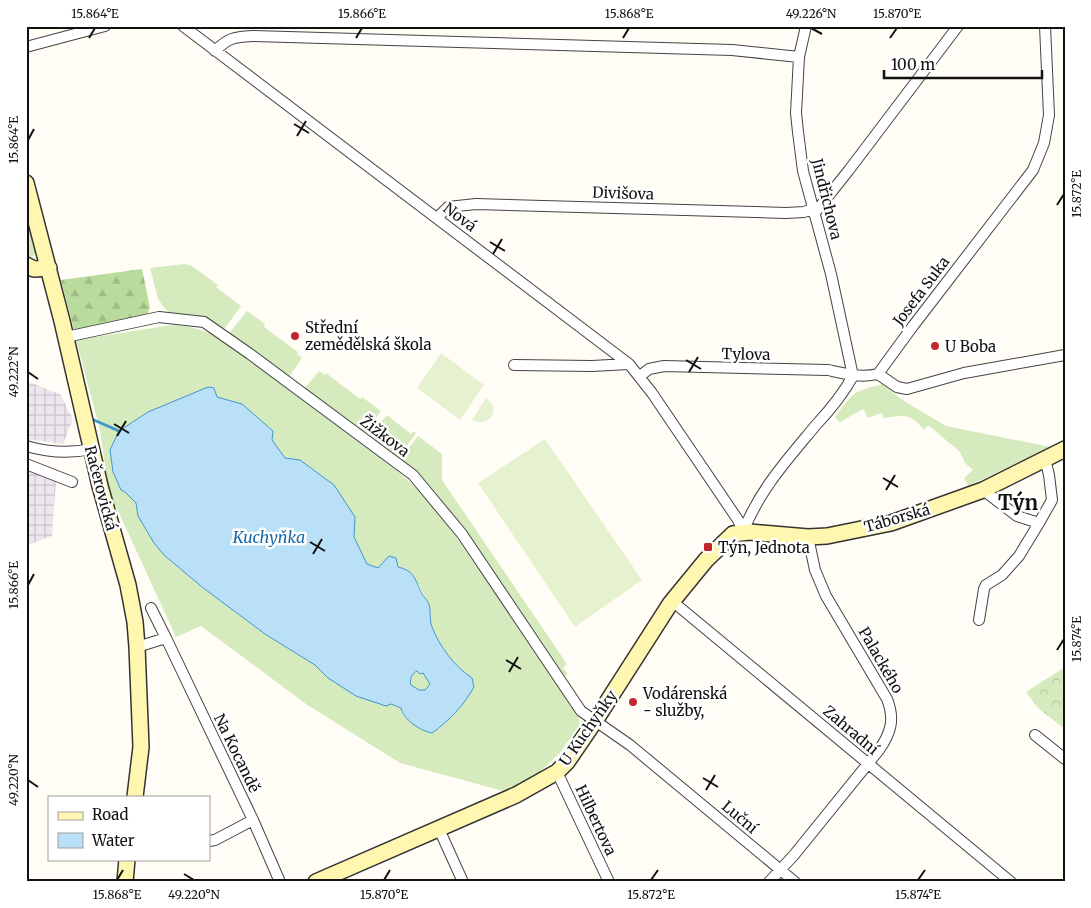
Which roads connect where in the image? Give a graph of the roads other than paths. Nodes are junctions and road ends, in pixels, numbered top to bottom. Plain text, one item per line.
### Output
1 (105, 26) edge
2 (182, 26) edge
3 (806, 26) edge
4 (958, 26) edge
5 (1045, 26) edge
6 (26, 47) edge
7 (215, 51) junction
8 (799, 57) junction
9 (26, 183) edge
10 (813, 211) junction
11 (437, 218) junction
12 (26, 265) edge
13 (49, 268) junction
14 (66, 337) junction
15 (1065, 355) edge
16 (629, 364) junction
17 (514, 365) dead end
18 (878, 374) junction
19 (640, 376) junction
20 (853, 376) junction
21 (26, 446) edge
22 (91, 449) junction
23 (1065, 449) edge
24 (1045, 459) junction
25 (26, 464) edge
26 (72, 482) dead end
27 (983, 490) junction
28 (1039, 523) junction
29 (743, 532) junction
30 (808, 537) junction
31 (672, 601) junction
32 (151, 608) dead end
33 (979, 620) dead end
34 (166, 638) junction
35 (138, 647) junction
36 (595, 721) junction
37 (1035, 735) dead end
38 (1065, 759) edge
39 (868, 764) junction
40 (557, 772) junction
41 (135, 796) edge
42 (253, 820) junction
43 (439, 829) junction
44 (210, 841) edge
45 (130, 860) edge
46 (779, 870) junction
47 (125, 882) edge
48 (280, 882) edge
49 (316, 882) edge
50 (464, 882) edge
51 (609, 882) edge
52 (769, 882) edge
53 (795, 882) edge
54 (1011, 882) edge

1 - 6 street
2 - 7 street, Nová
3 - 8 street, Jindřichova
4 - 10 street
5 - 18 street, Josefa Suka
7 - 8 street
7 - 11 street, Nová
8 - 10 street, Jindřichova
9 - 13 street, Račerovická
10 - 11 street, Divišova
10 - 20 street, Jindřichova
11 - 16 street, Nová
12 - 13 street
13 - 14 street, Račerovická
14 - 22 street, Račerovická
14 - 36 street, Žižkova
15 - 18 street
16 - 17 street
16 - 19 street, Nová
18 - 20 street
19 - 20 street, Tylova
19 - 29 street, Nová
20 - 29 street
21 - 22 street
22 - 35 street, Račerovická
23 - 24 street, Táborská
24 - 27 street, Táborská
24 - 28 street
25 - 26 street
27 - 28 street
27 - 30 street, Táborská
28 - 33 street
29 - 30 street
29 - 31 street, U Kuchyňky
30 - 39 street, Palackého
31 - 36 street, U Kuchyňky
31 - 39 street, Zahradní
32 - 34 street, Na Kocandě
34 - 35 street
34 - 42 street, Na Kocandě
35 - 41 street, Račerovická
36 - 40 street, U Kuchyňky
36 - 46 street, Luční
37 - 38 street
39 - 46 street, Palackého
39 - 54 street, Zahradní
40 - 43 street, U Kuchyňky
40 - 51 street, Hilbertova
42 - 44 street
42 - 48 street, Na Kocandě
43 - 49 street, U Kuchyňky
43 - 50 street
45 - 47 street
46 - 52 street, Palackého
46 - 53 street, Luční

